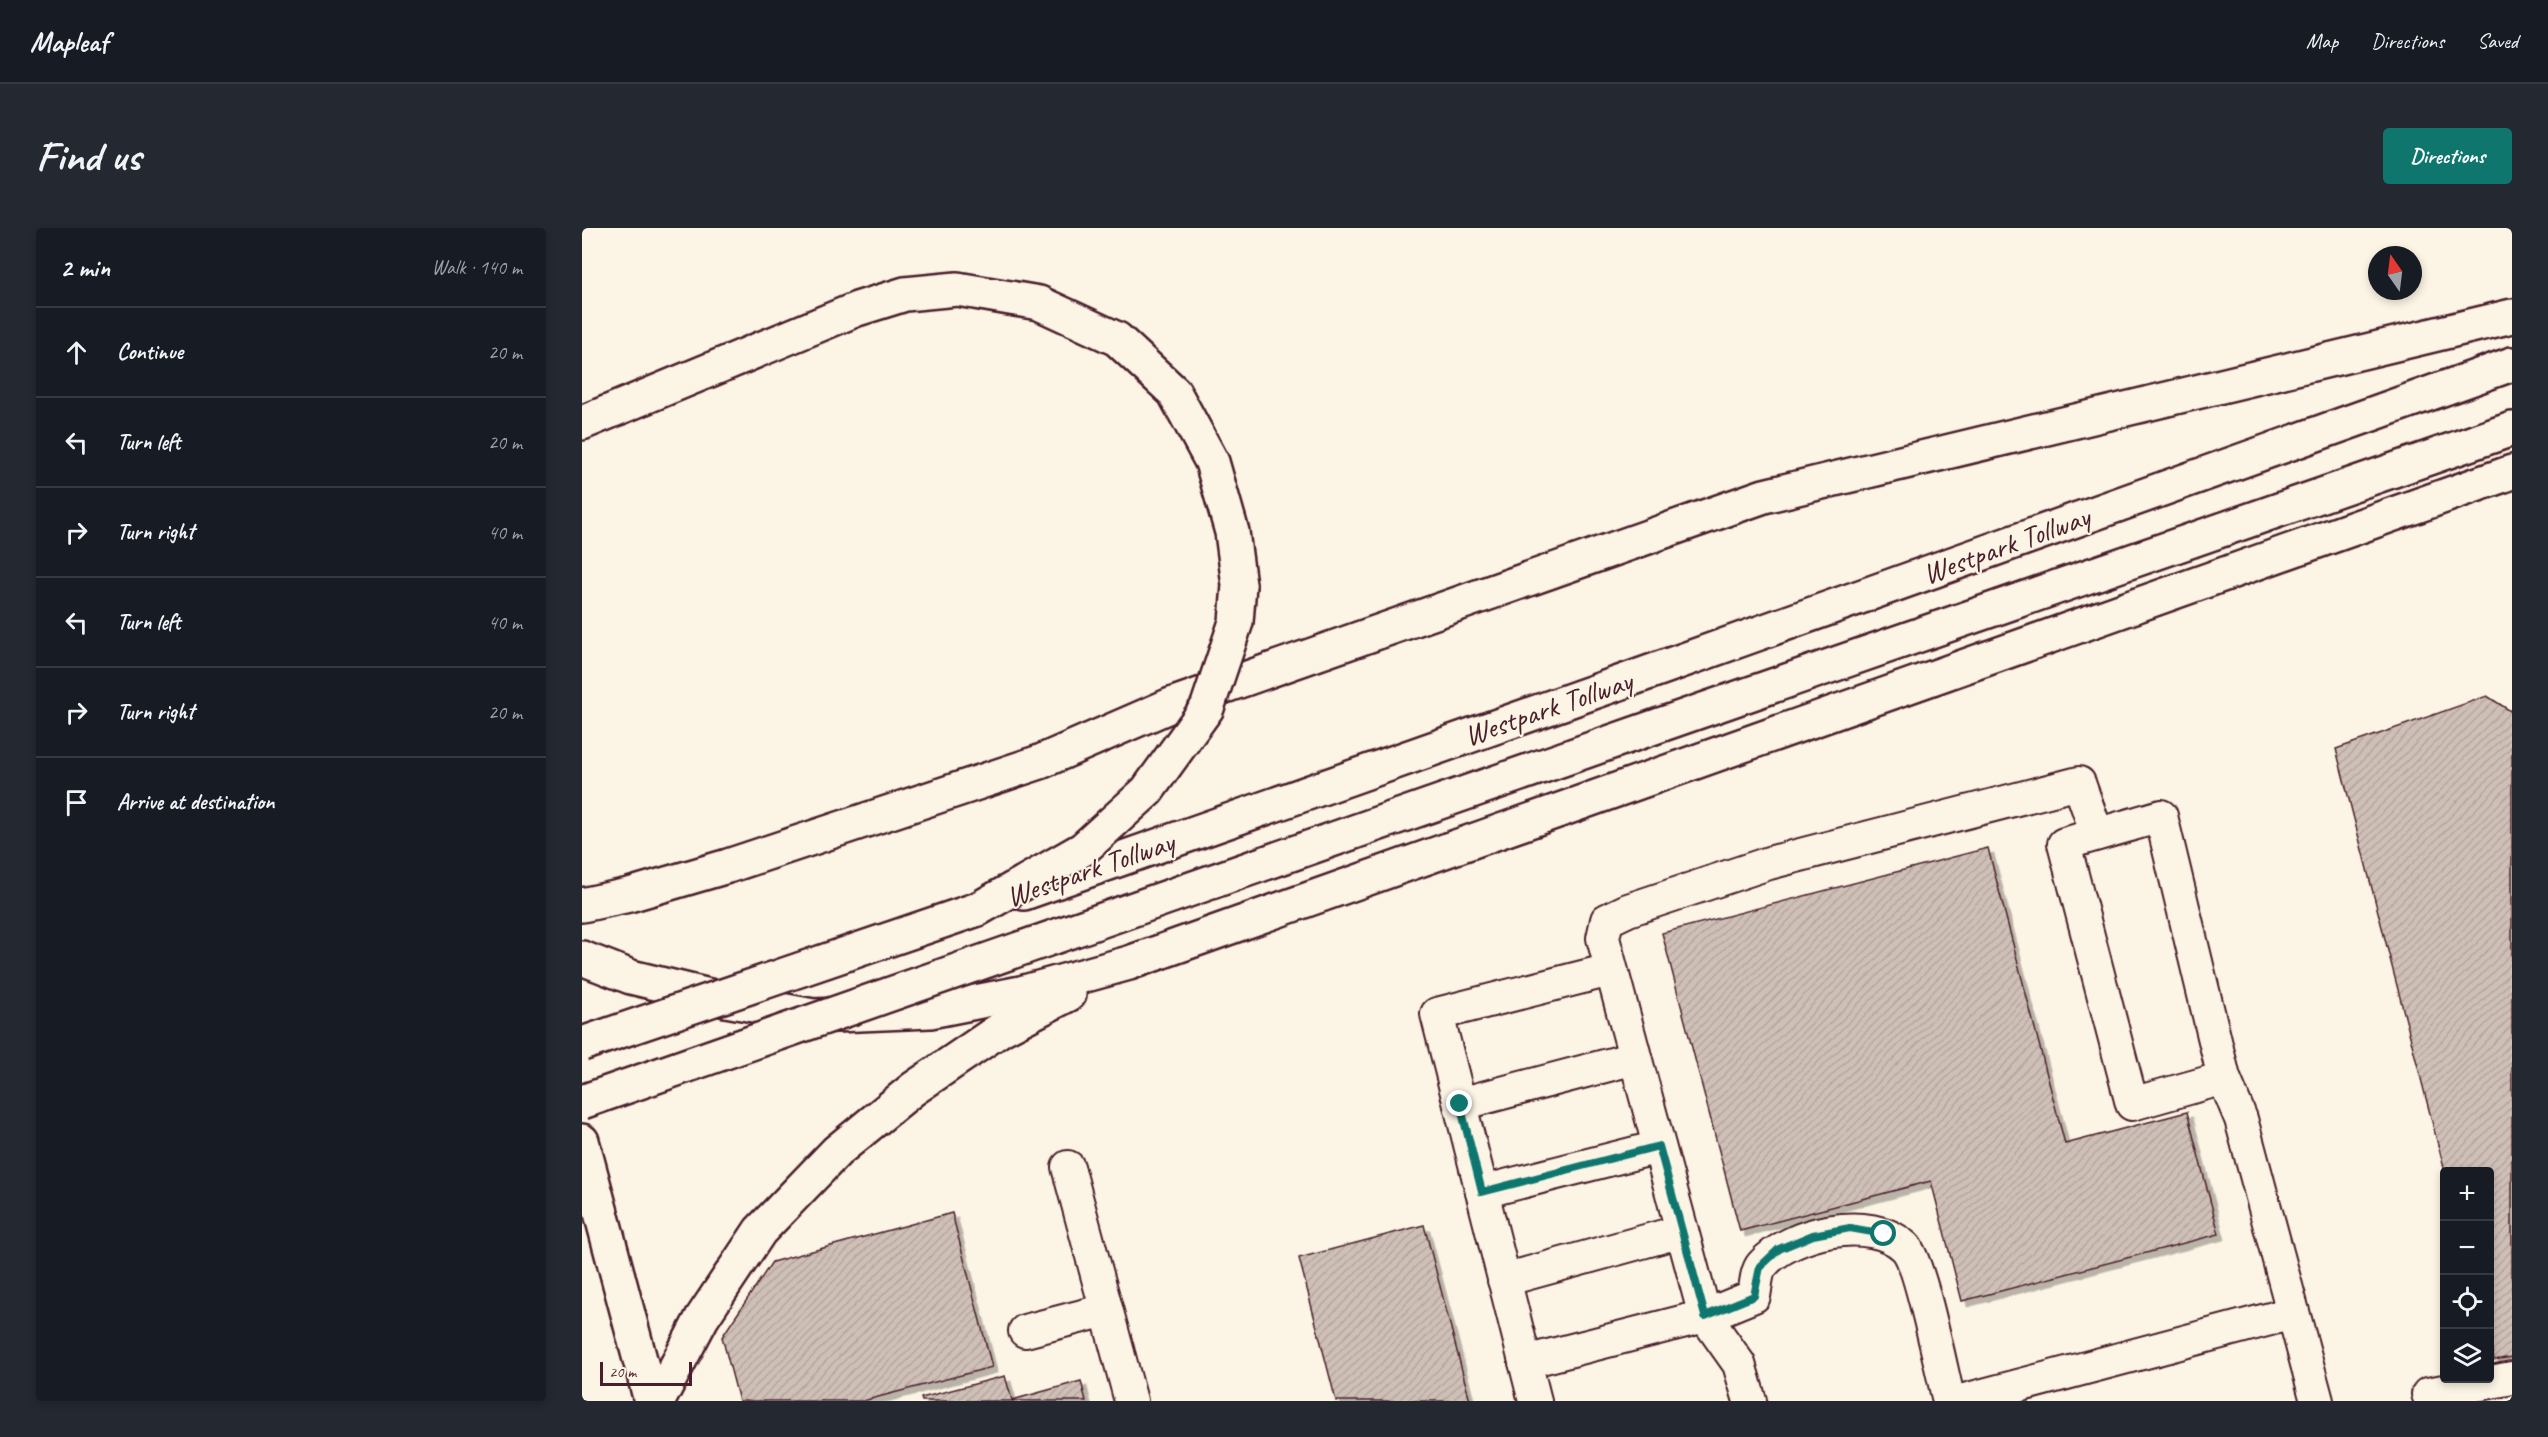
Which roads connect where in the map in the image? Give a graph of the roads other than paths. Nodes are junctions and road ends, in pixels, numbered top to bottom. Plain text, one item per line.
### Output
1 (2512, 316) edge
2 (2512, 364) edge
3 (582, 423) edge
4 (2512, 429) edge
5 (2512, 472) edge
6 (2097, 834) junction
7 (582, 905) edge
8 (978, 909) junction
9 (582, 958) edge
10 (1129, 963) junction
11 (1610, 969) junction
12 (582, 1044) edge
13 (1635, 1058) junction
14 (2224, 1078) junction
15 (582, 1102) edge
16 (1460, 1104) junction
17 (1659, 1146) junction
18 (583, 1149) edge
19 (1068, 1167) dead end
20 (1482, 1192) junction
21 (1682, 1231) junction
22 (1504, 1280) junction
23 (1106, 1310) junction
24 (2294, 1313) junction
25 (1705, 1316) junction
26 (1025, 1331) dead end
27 (1526, 1362) junction
28 (2512, 1378) edge
29 (2428, 1394) dead end
30 (651, 1401) edge
31 (658, 1401) edge
32 (1131, 1401) edge
33 (1535, 1401) edge
34 (1750, 1401) edge
35 (1949, 1401) edge
36 (1961, 1401) edge
37 (2317, 1401) edge

1 - 7 main road
2 - 8 main road, Westpark Tollway, bridge
3 - 8 main road, bridge
4 - 15 main road, Westpark Tollway, bridge
5 - 10 main road
6 - 11 lane
6 - 14 lane
6 - 14 lane
8 - 12 main road, Westpark Tollway, bridge
9 - 10 main road
10 - 31 main road
11 - 13 lane
11 - 16 lane
13 - 16 lane
13 - 17 lane
14 - 24 lane
16 - 20 lane
17 - 20 lane
17 - 21 lane
18 - 30 main road
19 - 23 lane
20 - 22 lane
21 - 22 lane
21 - 25 lane
22 - 27 lane
23 - 26 lane
23 - 32 lane
24 - 36 lane
24 - 37 lane
25 - 27 lane
25 - 34 lane
25 - 35 lane
27 - 33 lane
28 - 29 lane

